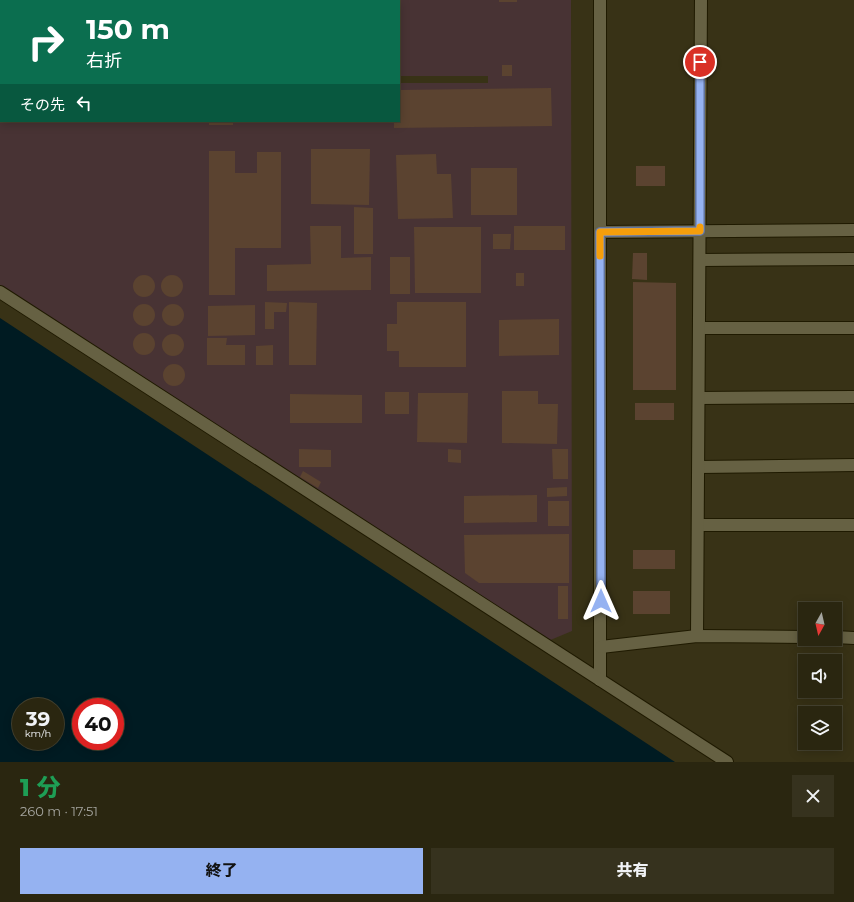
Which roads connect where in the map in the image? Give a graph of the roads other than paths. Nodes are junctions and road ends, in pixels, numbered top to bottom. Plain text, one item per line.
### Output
1 (600, 0) edge
2 (701, 0) edge
3 (854, 230) edge
4 (700, 231) junction
5 (600, 232) junction
6 (854, 259) edge
7 (700, 260) junction
8 (0, 292) edge
9 (700, 328) junction
10 (854, 328) edge
11 (854, 396) edge
12 (699, 398) junction
13 (854, 465) edge
14 (699, 467) junction
15 (698, 525) junction
16 (854, 525) edge
17 (697, 636) junction
18 (798, 637) edge
19 (842, 637) edge
20 (854, 638) edge
21 (601, 647) junction
22 (600, 680) junction
23 (727, 762) edge

1 - 5 street
2 - 4 street
3 - 4 street
4 - 5 street
4 - 7 street
5 - 21 street
6 - 7 street
7 - 9 street
8 - 22 street
9 - 10 street
9 - 12 street
11 - 12 street
12 - 14 street
13 - 14 street
14 - 15 street
15 - 16 street
15 - 17 street
17 - 18 street
17 - 21 street
19 - 20 street
21 - 22 street
22 - 23 street

